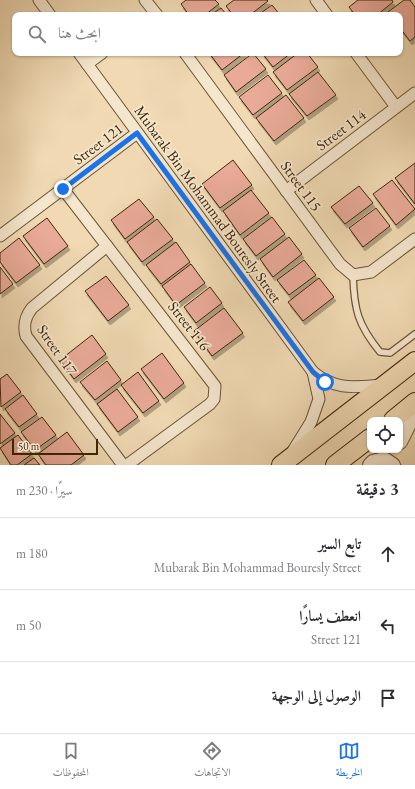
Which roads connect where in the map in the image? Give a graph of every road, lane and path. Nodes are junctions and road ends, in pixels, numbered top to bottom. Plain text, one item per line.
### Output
1 (39, 0) edge
2 (145, 0) edge
3 (316, 0) edge
4 (48, 12) edge
5 (155, 12) edge
6 (325, 12) edge
7 (81, 56) edge
8 (98, 56) edge
9 (187, 56) edge
10 (358, 56) edge
11 (87, 64) junction
12 (415, 93) edge
13 (396, 107) junction
14 (137, 133) junction
15 (63, 189) junction
16 (286, 191) junction
17 (0, 236) edge
18 (415, 239) edge
19 (107, 246) junction
20 (353, 275) junction
21 (415, 334) edge
22 (415, 362) edge
23 (313, 372) junction
24 (387, 384) junction
25 (415, 402) edge
26 (415, 412) edge
27 (397, 417) edge
28 (403, 436) edge
29 (367, 440) edge
30 (398, 453) edge
31 (284, 463) edge
32 (123, 465) edge
33 (127, 465) edge
34 (335, 465) edge
35 (370, 465) edge
36 (393, 465) edge
37 (398, 465) edge

1 - 4 street
2 - 5 street
3 - 6 street
7 - 11 street, Mubarak Bin Mohammad Bouresly Street
8 - 11 street
9 - 16 street, Street 115
10 - 13 street
11 - 14 street, Mubarak Bin Mohammad Bouresly Street
12 - 13 street, Street 114
13 - 16 street, Street 114
14 - 15 street, Street 121
14 - 23 street, Mubarak Bin Mohammad Bouresly Street
15 - 17 street, Street 121
15 - 19 street, Street 116
16 - 20 street, Street 115
18 - 20 street
19 - 32 street, Street 117
19 - 33 street, Street 116
20 - 21 lane
22 - 24 main road
23 - 24 street, Mubarak Bin Mohammad Bouresly Street
23 - 31 street, Mubarak Bin Mohammad Bouresly Street
24 - 31 main road
25 - 27 main road
26 - 28 street
29 - 34 main road
30 - 37 street
35 - 36 street

